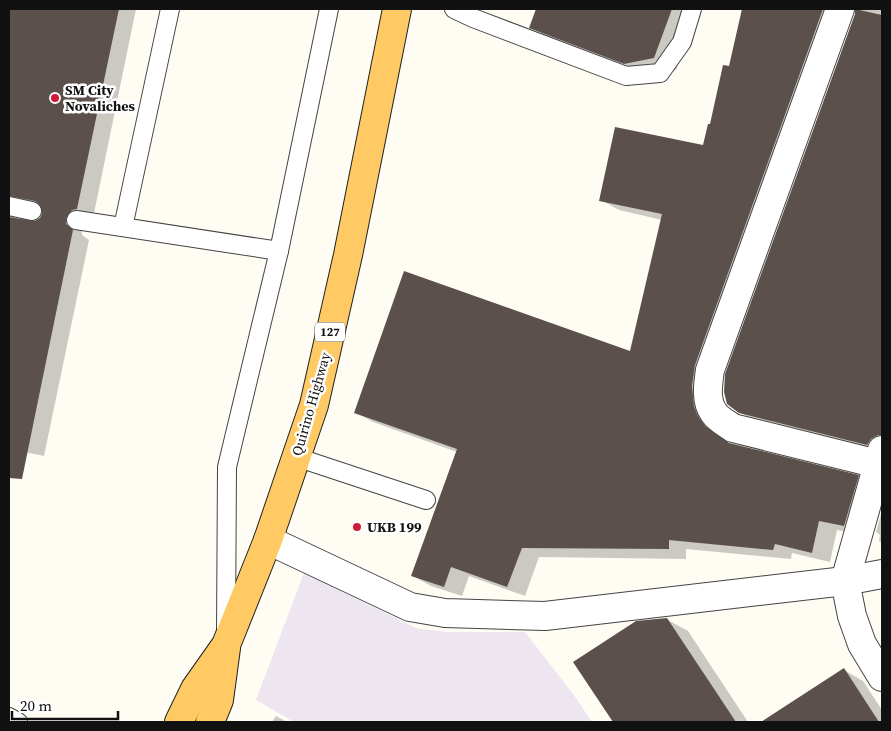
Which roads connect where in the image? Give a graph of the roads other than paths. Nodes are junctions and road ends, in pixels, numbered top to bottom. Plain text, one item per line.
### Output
1 (170, 9) edge
2 (329, 9) edge
3 (397, 9) edge
4 (454, 9) edge
5 (692, 9) edge
6 (840, 9) edge
7 (9, 206) edge
8 (32, 211) dead end
9 (76, 220) dead end
10 (123, 227) junction
11 (279, 251) junction
12 (296, 457) junction
13 (880, 457) edge
14 (426, 500) dead end
15 (268, 540) junction
16 (882, 574) edge
17 (845, 581) junction
18 (226, 645) junction
19 (882, 677) edge
20 (9, 717) edge
21 (18, 722) edge
22 (180, 722) edge
23 (210, 722) edge

1 - 10 lane
2 - 11 lane
3 - 12 main road, Quirino Highway / 127
4 - 5 lane
6 - 13 street
7 - 8 lane
9 - 10 lane
10 - 11 lane
11 - 18 lane
12 - 14 lane
12 - 15 main road, Quirino Highway / 127
13 - 17 street
15 - 17 street
15 - 18 main road, Quirino Highway / 127
16 - 17 street
17 - 19 street
18 - 22 main road, Quirino Highway / 127
18 - 23 main road, Quirino Highway / 127
20 - 21 lane

